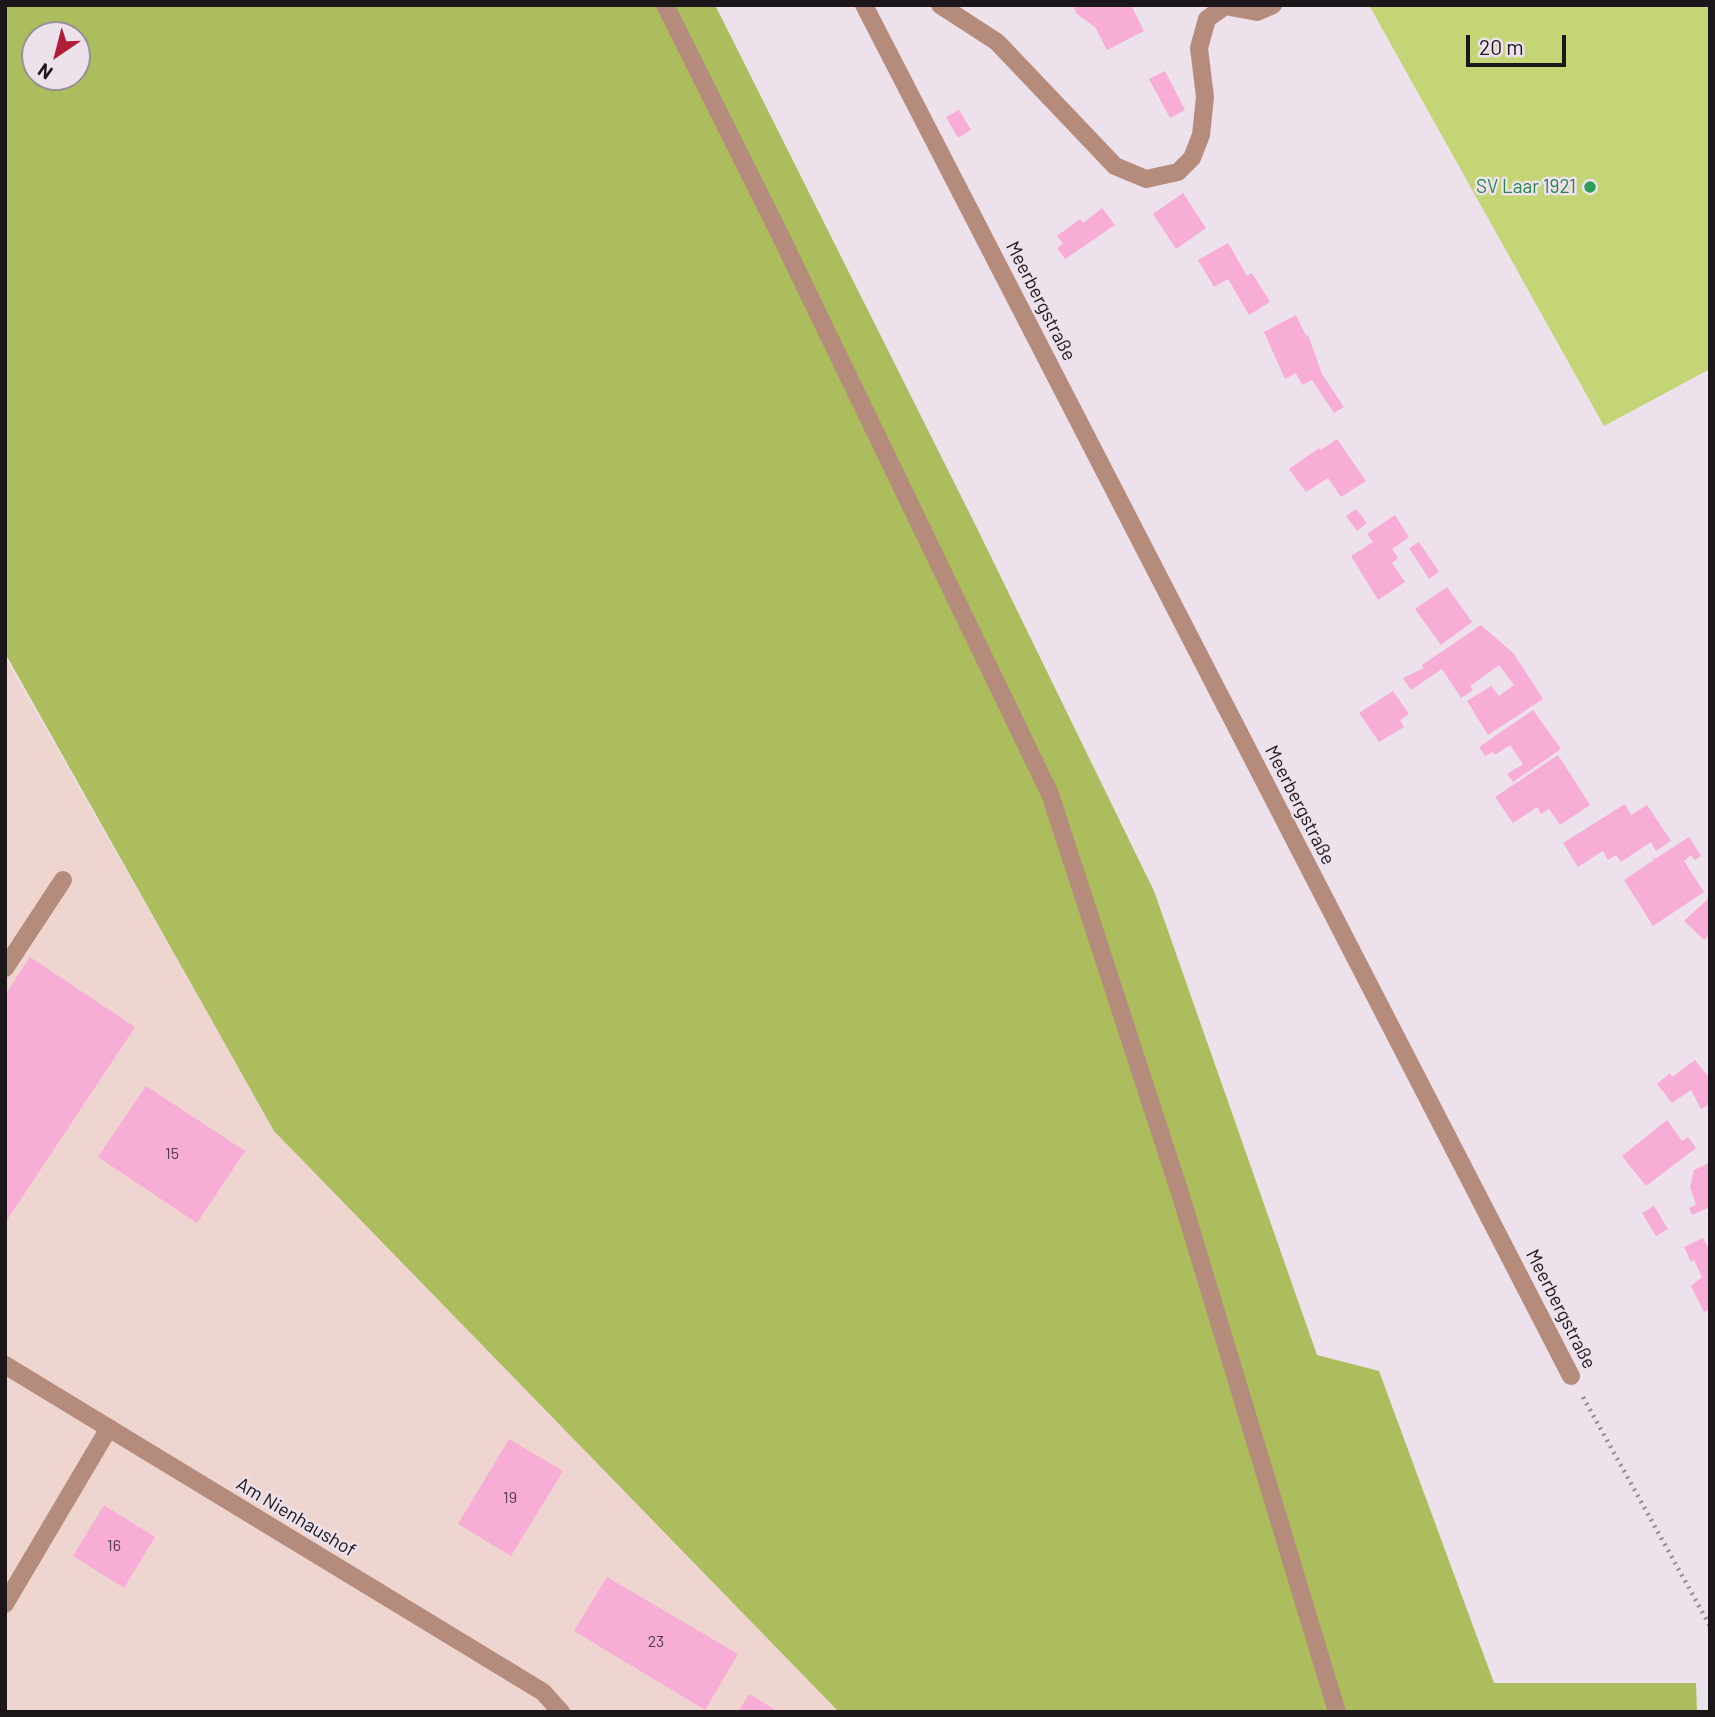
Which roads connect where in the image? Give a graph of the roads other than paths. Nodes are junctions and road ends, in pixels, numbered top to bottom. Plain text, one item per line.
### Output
1 (665, 5) edge
2 (864, 5) edge
3 (940, 5) edge
4 (1273, 5) edge
5 (63, 880) dead end
6 (5, 968) edge
7 (5, 1365) edge
8 (1571, 1376) road end
9 (109, 1428) junction
10 (5, 1604) edge
11 (561, 1712) edge
12 (1337, 1712) edge

1 - 12 street
2 - 8 street, Meerbergstraße
3 - 4 street
5 - 6 street
7 - 9 street, Am Nienhaushof
9 - 10 street
9 - 11 street, Am Nienhaushof

